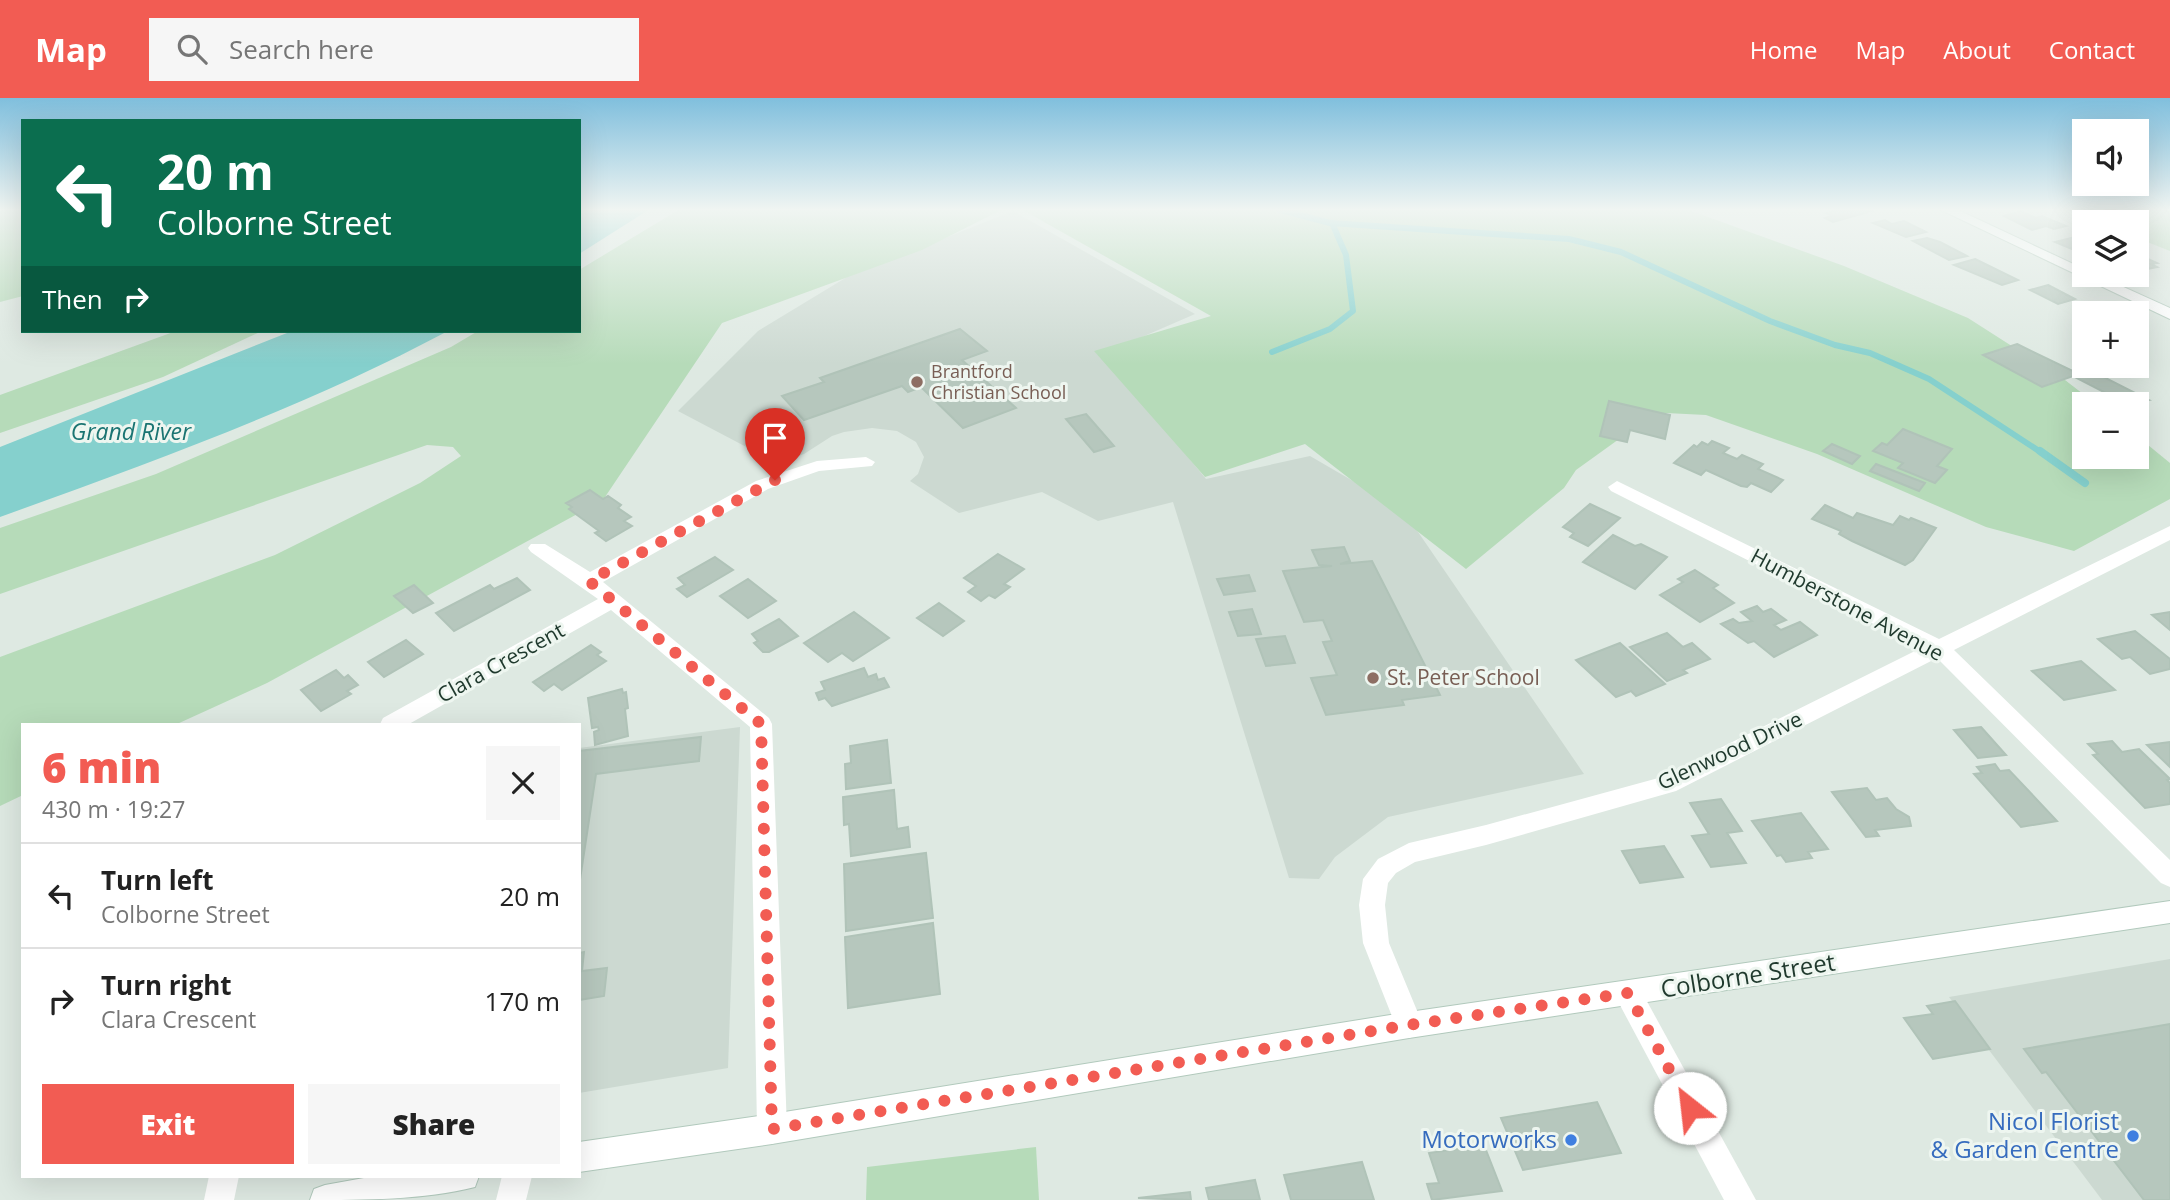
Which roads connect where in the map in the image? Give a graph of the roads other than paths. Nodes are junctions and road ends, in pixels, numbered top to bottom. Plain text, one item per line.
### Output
1 (2056, 260) edge
2 (2072, 268) edge
3 (2113, 287) edge
4 (2170, 314) edge
5 (866, 462) dead end
6 (1617, 487) dead end
7 (2170, 532) edge
8 (538, 548) dead end
9 (589, 581) junction
10 (611, 601) junction
11 (1939, 648) junction
12 (393, 723) edge
13 (2170, 876) edge
14 (2170, 912) edge
15 (1628, 993) junction
16 (1409, 1025) junction
17 (772, 1129) junction
18 (581, 1157) edge
19 (224, 1178) edge
20 (452, 1178) edge
21 (516, 1178) edge
22 (219, 1200) edge
23 (325, 1200) edge
24 (511, 1200) edge
25 (1741, 1200) edge

1 - 2 street
3 - 4 street
5 - 9 street
6 - 11 street, Humberstone Avenue
7 - 11 street, Glenwood Drive
8 - 9 street
9 - 10 street
10 - 12 street, Clara Crescent
10 - 17 street
11 - 13 street, Humberstone Avenue
11 - 16 street, Glenwood Drive
14 - 15 street, Colborne Street
15 - 16 street, Colborne Street
15 - 25 street
16 - 17 street, Colborne Street
17 - 18 street, Colborne Street
19 - 22 street
20 - 23 street
21 - 24 street

